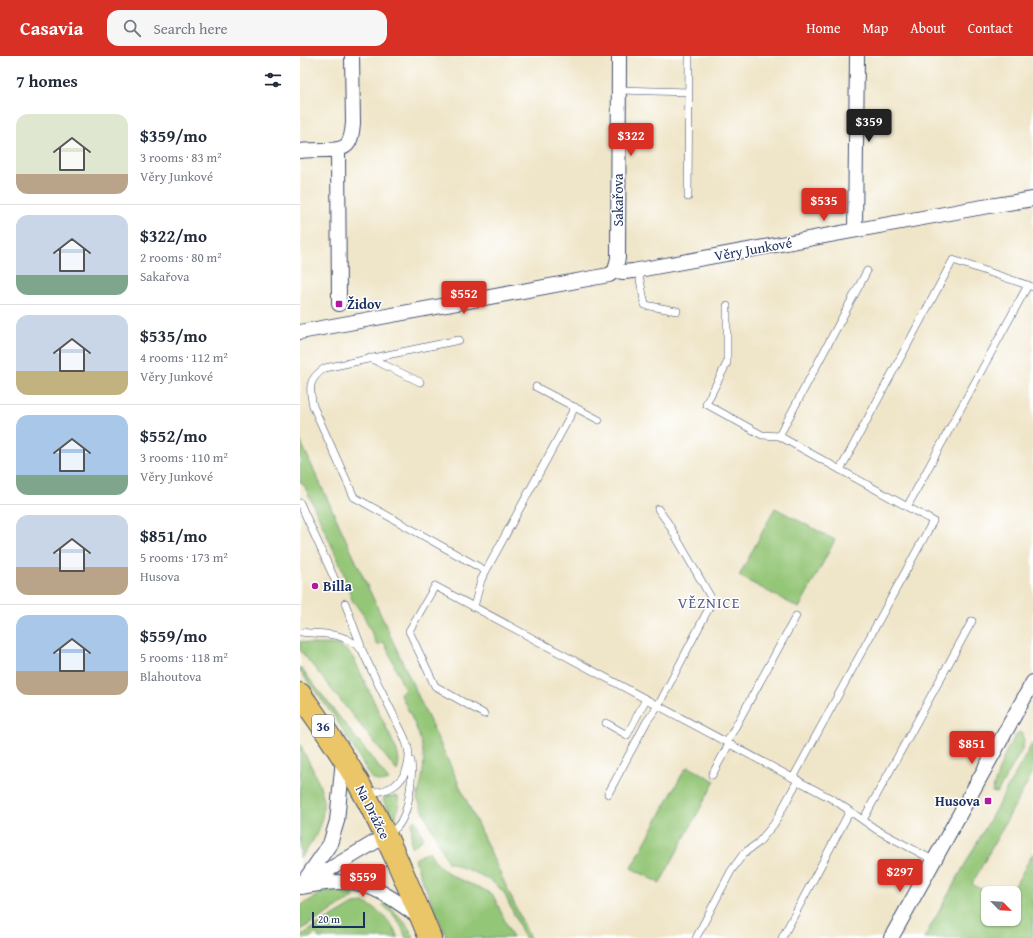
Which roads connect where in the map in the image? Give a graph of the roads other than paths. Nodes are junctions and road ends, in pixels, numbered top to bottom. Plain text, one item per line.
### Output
1 (352, 56) edge
2 (619, 56) edge
3 (689, 56) edge
4 (857, 56) edge
5 (619, 90) junction
6 (689, 92) junction
7 (338, 150) junction
8 (300, 151) edge
9 (688, 197) dead end
10 (1033, 199) edge
11 (855, 230) junction
12 (638, 270) junction
13 (615, 271) junction
14 (867, 271) dead end
15 (1030, 286) edge
16 (339, 304) dead end
17 (727, 306) dead end
18 (676, 311) dead end
19 (300, 332) edge
20 (459, 340) dead end
21 (370, 358) junction
22 (420, 382) dead end
23 (536, 387) dead end
24 (575, 407) junction
25 (599, 420) dead end
26 (778, 436) junction
27 (840, 470) junction
28 (300, 503) edge
29 (907, 507) junction
30 (658, 509) dead end
31 (486, 571) junction
32 (335, 580) dead end
33 (345, 604) dead end
34 (474, 607) junction
35 (796, 616) dead end
36 (972, 621) dead end
37 (300, 632) edge
38 (362, 650) junction
39 (1031, 689) edge
40 (300, 694) edge
41 (646, 699) junction
42 (658, 706) junction
43 (484, 714) dead end
44 (606, 723) dead end
45 (728, 743) junction
46 (409, 751) junction
47 (343, 759) junction
48 (712, 775) dead end
49 (795, 779) junction
50 (360, 785) junction
51 (608, 794) dead end
52 (850, 810) junction
53 (863, 820) junction
54 (385, 836) junction
55 (933, 860) junction
56 (300, 887) edge
57 (426, 929) edge
58 (696, 938) edge
59 (782, 938) edge
60 (890, 938) edge

1 - 7 street
2 - 5 street, Sakařova
3 - 6 lane
4 - 11 street
5 - 6 lane
5 - 13 street, Sakařova
6 - 9 lane
7 - 8 street
7 - 16 street
10 - 11 street, Věry Junkové
11 - 12 street, Věry Junkové
12 - 13 street, Věry Junkové
12 - 18 lane
13 - 19 street, Věry Junkové
14 - 26 lane
15 - 27 lane
15 - 29 lane
17 - 26 lane
20 - 21 lane
21 - 22 lane
21 - 31 lane
23 - 24 lane
24 - 25 lane
24 - 31 lane
26 - 27 lane
27 - 29 lane
28 - 32 lane
29 - 49 lane
30 - 42 lane
31 - 34 lane
33 - 38 lane
34 - 41 lane
34 - 43 lane
35 - 45 lane
36 - 53 lane
37 - 38 lane
38 - 46 lane
39 - 55 street
40 - 47 main road, Na Drážce / 36
41 - 42 lane
41 - 44 lane
42 - 45 lane
42 - 51 lane
45 - 48 lane
45 - 49 lane
46 - 50 lane
46 - 54 lane
47 - 50 main road, Na Drážce / 36
47 - 56 street
49 - 52 lane
49 - 58 lane
50 - 54 main road, Na Drážce / 36
52 - 53 lane
52 - 59 lane
53 - 55 lane
54 - 56 street
54 - 57 main road, Na Drážce / 36
55 - 60 street
56 - 57 street

